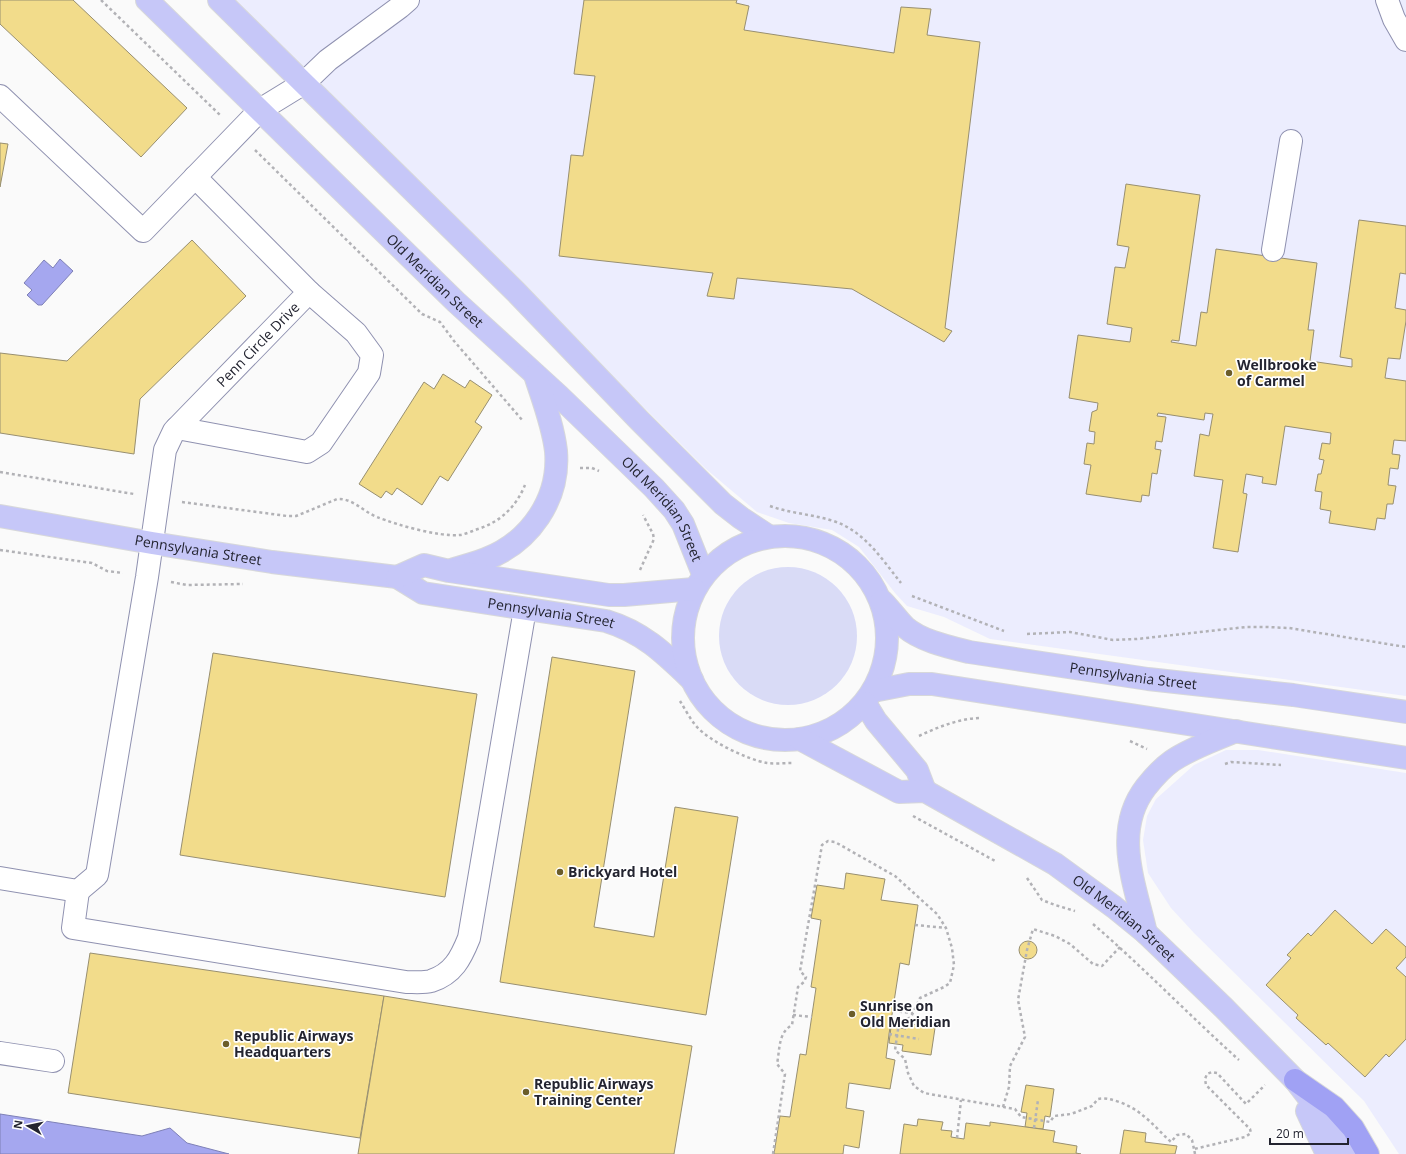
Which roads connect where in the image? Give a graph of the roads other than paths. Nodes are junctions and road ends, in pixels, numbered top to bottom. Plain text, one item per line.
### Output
1 (147, 0) edge
2 (219, 0) edge
3 (408, 0) edge
4 (1387, 0) edge
5 (1406, 40) edge
6 (304, 83) junction
7 (0, 96) edge
8 (260, 110) junction
9 (1291, 141) dead end
10 (195, 177) junction
11 (1273, 250) dead end
12 (309, 292) junction
13 (535, 375) junction
14 (177, 428) junction
15 (0, 516) edge
16 (770, 537) junction
17 (152, 543) junction
18 (449, 571) junction
19 (397, 577) junction
20 (698, 581) junction
21 (879, 597) junction
22 (525, 609) junction
23 (692, 680) junction
24 (869, 697) junction
25 (1406, 712) edge
26 (1236, 731) junction
27 (800, 740) junction
28 (1406, 758) edge
29 (925, 791) junction
30 (0, 878) edge
31 (78, 891) junction
32 (1146, 933) junction
33 (0, 1053) edge
34 (53, 1061) dead end
35 (1295, 1080) junction
36 (1327, 1154) edge
37 (1347, 1154) edge
38 (1368, 1154) edge

1 - 8 main road, Old Meridian Street
2 - 6 main road
3 - 6 street
4 - 5 street
6 - 8 street
6 - 16 main road
7 - 10 street
8 - 10 street
8 - 13 main road, Old Meridian Street
9 - 11 street
10 - 12 street, Penn Circle Drive
12 - 14 street, Penn Circle Drive
12 - 14 street
13 - 18 main road
13 - 20 main road, Old Meridian Street
14 - 17 street, Penn Circle Drive
15 - 17 main road, Pennsylvania Street
16 - 20 main road
16 - 21 main road
17 - 19 main road, Pennsylvania Street
17 - 31 street, Penn Circle Drive
18 - 19 main road, Pennsylvania Street
18 - 20 main road, Pennsylvania Street
19 - 22 main road, Pennsylvania Street
20 - 23 main road
21 - 24 main road
21 - 25 main road, Pennsylvania Street
22 - 23 main road, Pennsylvania Street
22 - 31 street
23 - 27 main road
24 - 26 main road
24 - 27 main road
24 - 29 main road
26 - 28 main road
26 - 32 main road
27 - 29 main road
29 - 32 main road, Old Meridian Street
30 - 31 street
32 - 35 main road, Old Meridian Street
33 - 34 street
35 - 36 main road, Old Meridian Street
35 - 37 main road, Old Meridian Street
35 - 38 highway

